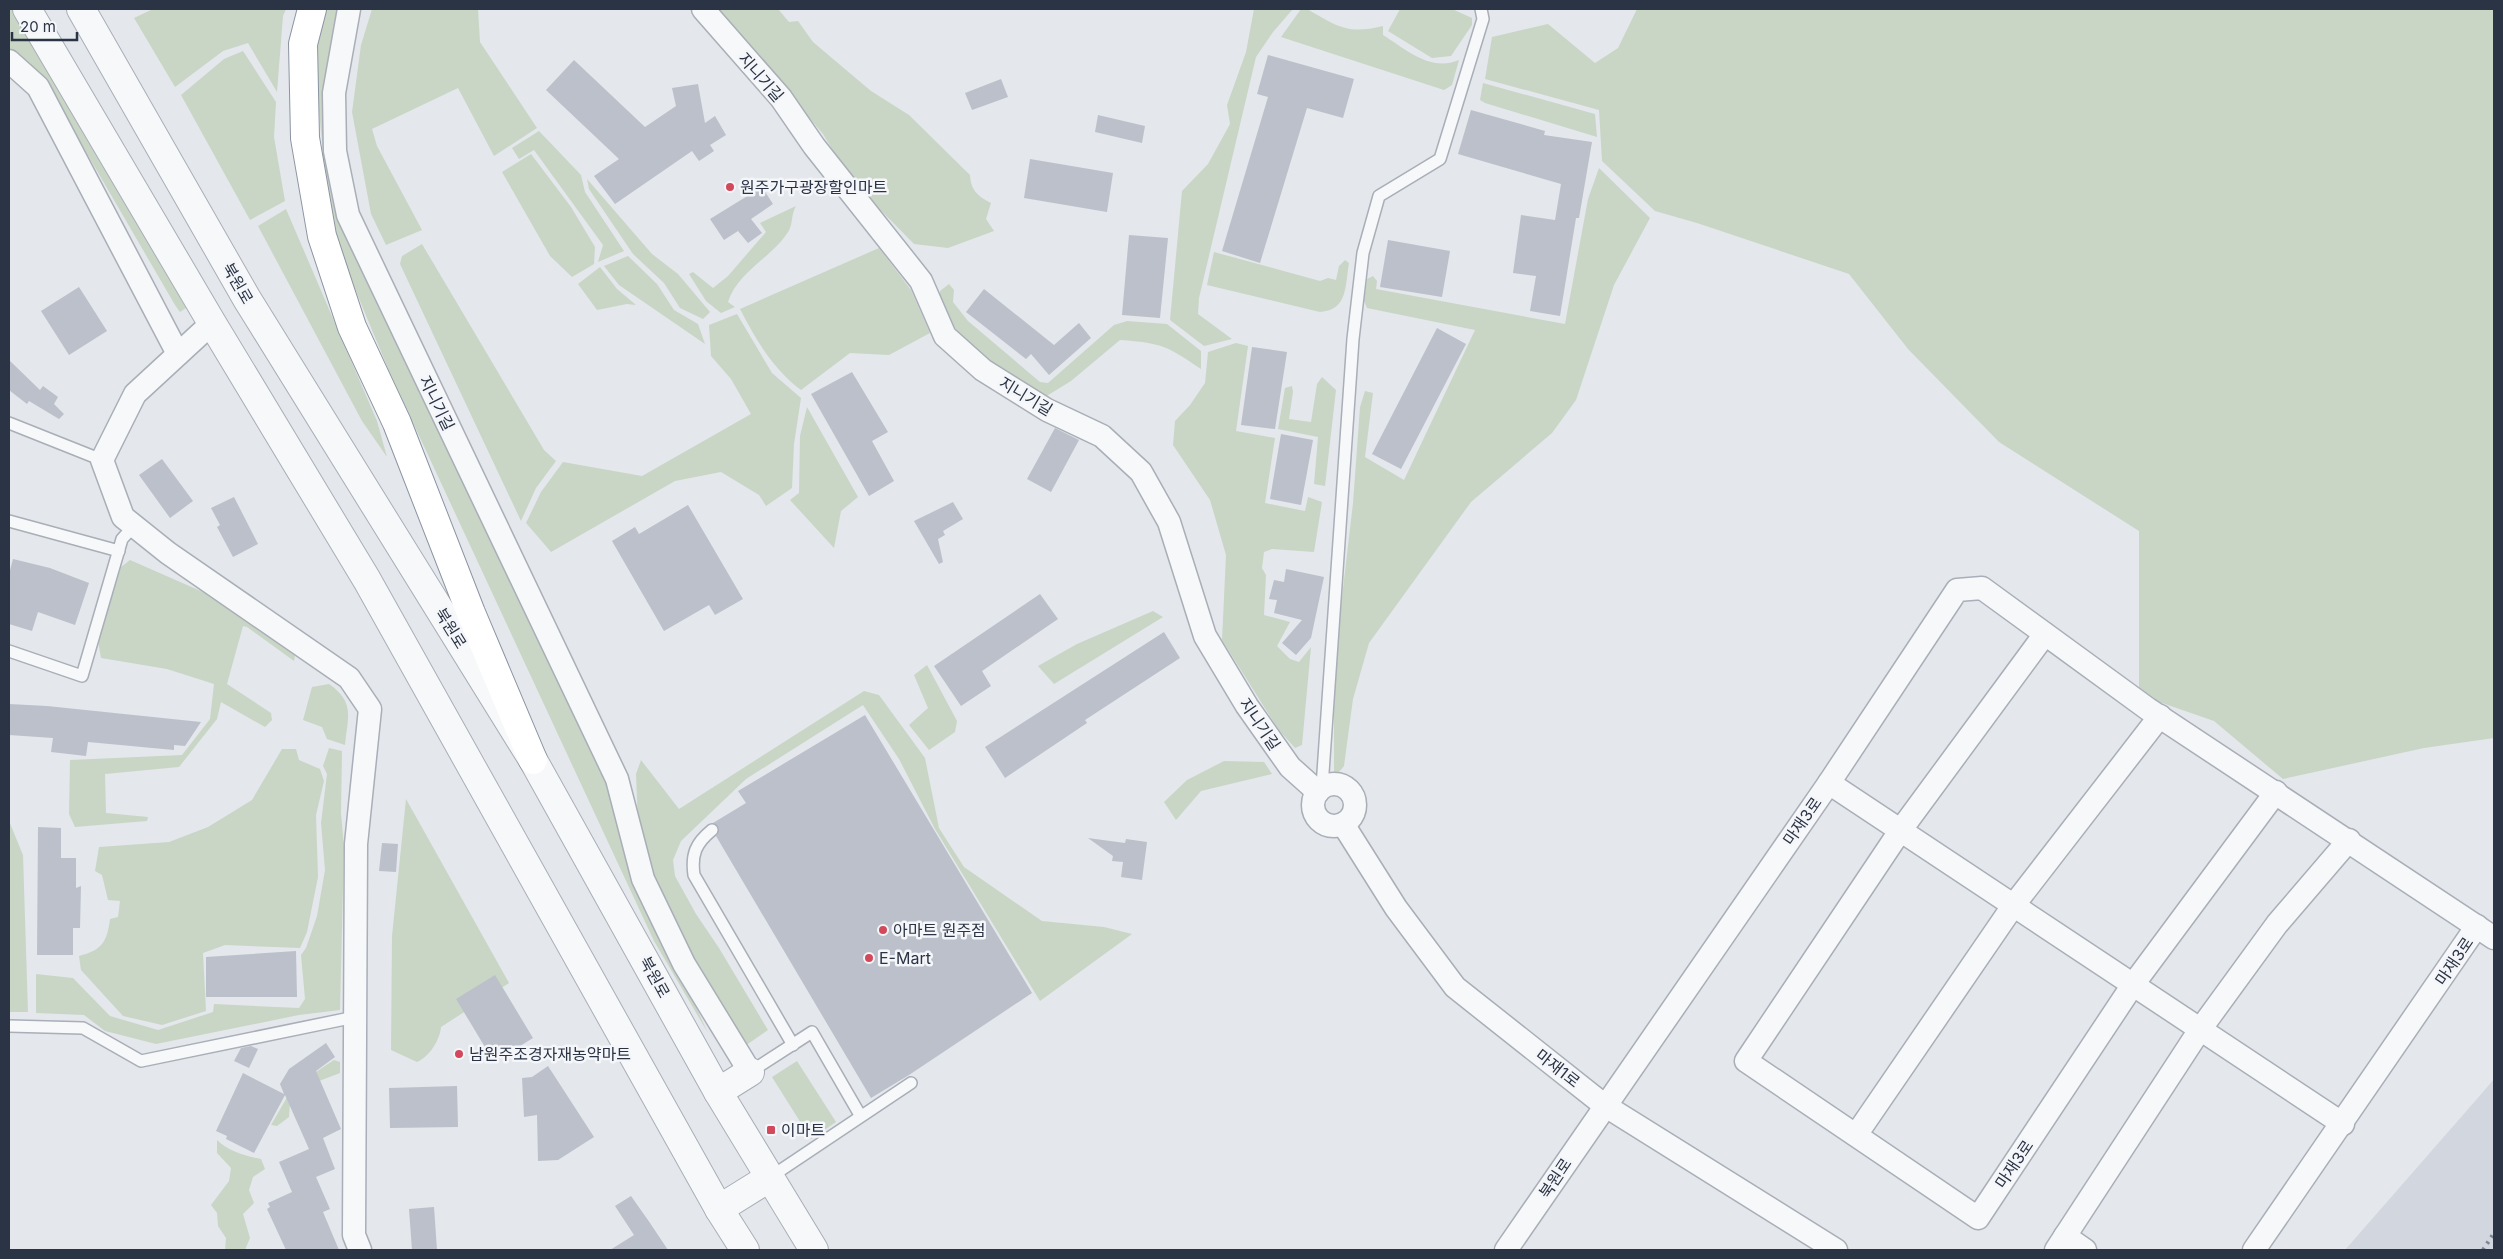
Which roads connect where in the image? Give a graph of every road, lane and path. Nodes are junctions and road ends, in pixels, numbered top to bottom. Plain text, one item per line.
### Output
1 (27, 9) edge
2 (81, 9) edge
3 (312, 9) edge
4 (349, 9) edge
5 (703, 9) edge
6 (1481, 9) edge
7 (9, 61) edge
8 (247, 299) junction
9 (212, 323) junction
10 (178, 354) junction
11 (9, 424) edge
12 (102, 460) junction
13 (9, 521) edge
14 (134, 526) junction
15 (119, 550) junction
16 (2045, 634) junction
17 (9, 651) edge
18 (2160, 716) junction
19 (533, 760) junction
20 (1828, 783) junction
21 (1320, 790) junction
22 (2276, 792) junction
23 (1343, 824) junction
24 (712, 830) dead end
25 (1900, 831) junction
26 (2349, 840) junction
27 (2013, 906) junction
28 (2486, 932) edge
29 (2132, 986) junction
30 (355, 1017) junction
31 (9, 1026) edge
32 (2199, 1031) junction
33 (793, 1045) junction
34 (750, 1072) junction
35 (911, 1084) dead end
36 (718, 1092) junction
37 (1604, 1105) junction
38 (860, 1115) junction
39 (2343, 1124) junction
40 (1856, 1135) junction
41 (769, 1178) junction
42 (720, 1209) junction
43 (2060, 1243) edge
44 (360, 1250) edge
45 (745, 1250) edge
46 (814, 1250) edge
47 (1506, 1250) edge
48 (1834, 1250) edge
49 (2085, 1250) edge
50 (2254, 1250) edge

1 - 9 street
2 - 8 street, 북원로
3 - 19 highway
4 - 34 street, 지니기길
5 - 21 street, 지니기길
6 - 21 lane
7 - 10 street
8 - 9 street
8 - 19 street, 북원로
9 - 10 street
9 - 42 street
10 - 12 street
11 - 12 lane
12 - 14 street
13 - 15 lane
14 - 15 lane
14 - 30 street
15 - 17 lane
16 - 18 street, 마재3로
16 - 20 street, 마재3로
16 - 25 street, 마재3로
18 - 22 street, 마재3로
18 - 27 street
19 - 36 street, 북원로
20 - 25 street, 마재3로
20 - 37 street, 마재3로
21 - 23 street
21 - 23 street
22 - 26 street, 마재3로
22 - 29 street, 마재3로
23 - 37 street, 마재1로
24 - 33 lane
25 - 27 street, 마재3로
25 - 40 street, 마재3로
26 - 28 street, 마재3로
26 - 32 street
27 - 29 street, 마재3로
27 - 40 street
28 - 39 street, 마재3로
29 - 32 street, 마재3로
29 - 40 street, 마재3로
30 - 31 lane
30 - 44 street
32 - 39 street, 마재3로
32 - 43 street
33 - 34 lane
33 - 38 lane
34 - 36 street
35 - 38 lane
36 - 41 street, 북원로
37 - 47 street, 북원로
37 - 48 street, 마재1로
38 - 41 lane
39 - 50 street, 마재3로
41 - 42 street
41 - 46 street, 북원로
42 - 45 street
43 - 49 street

